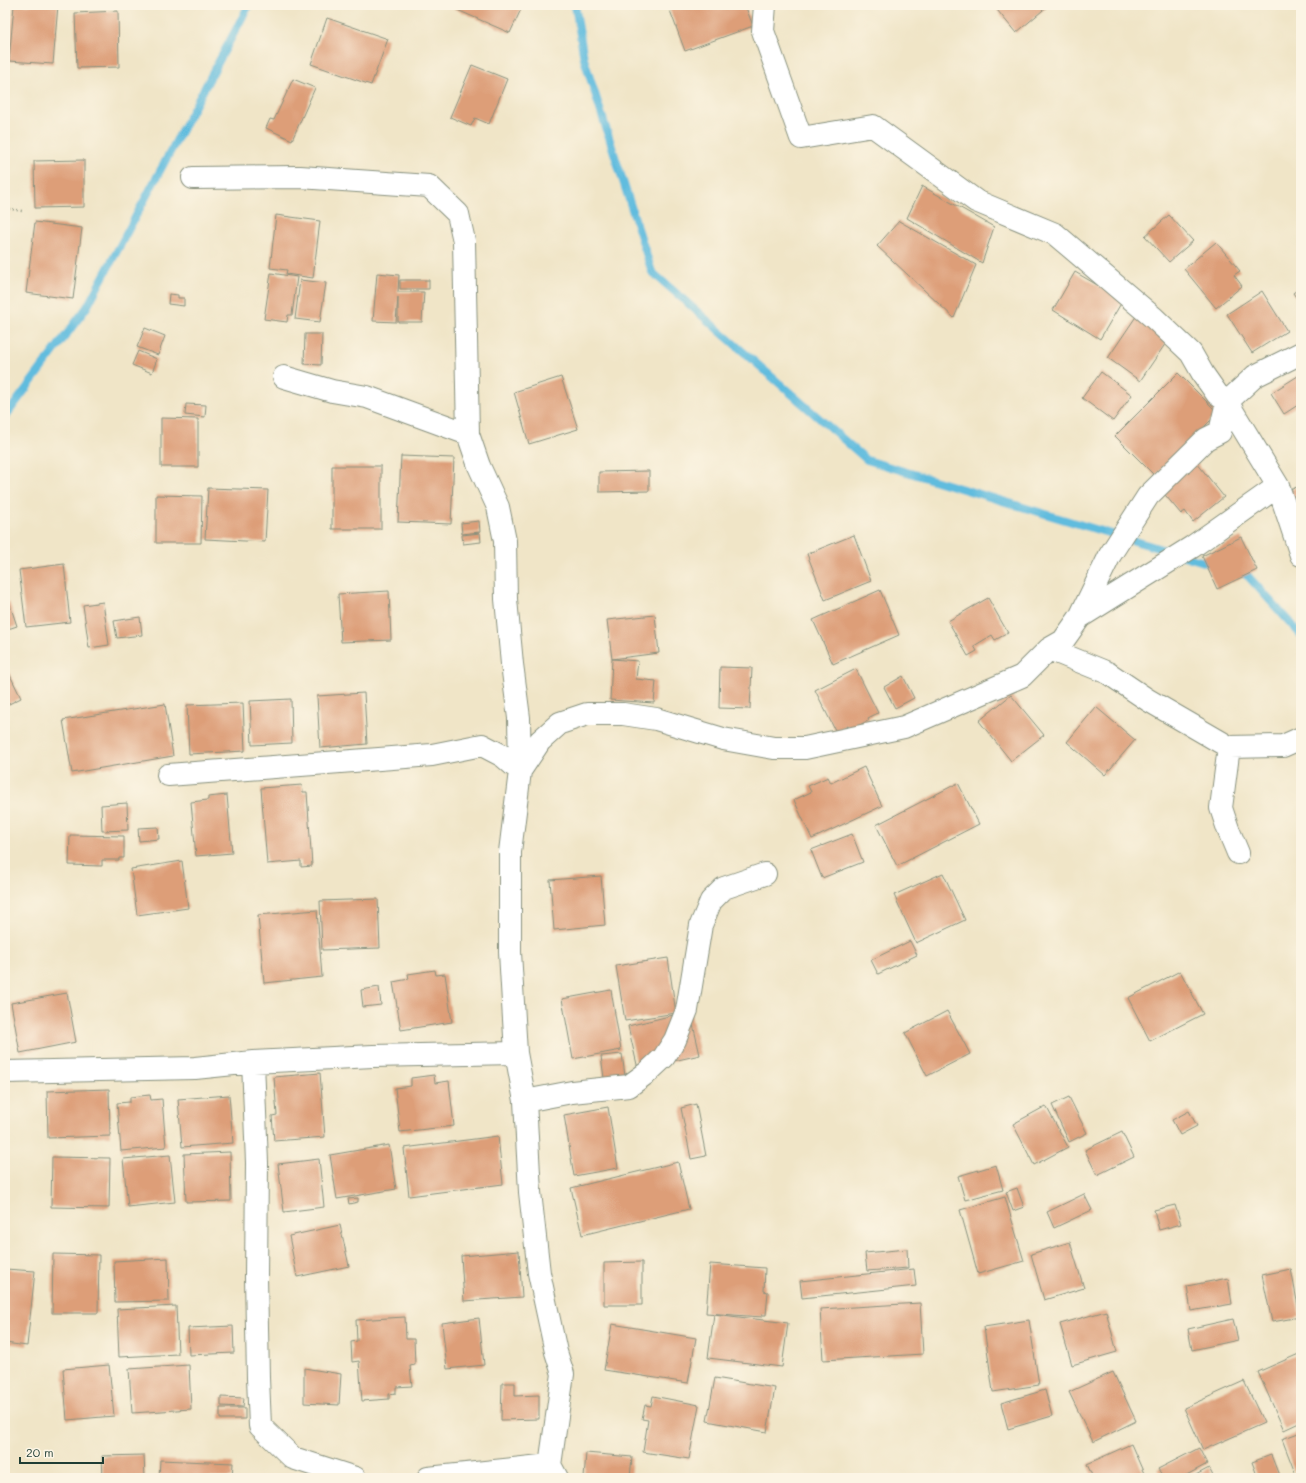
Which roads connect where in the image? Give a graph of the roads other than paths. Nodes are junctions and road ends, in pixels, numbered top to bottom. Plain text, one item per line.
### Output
1 (765, 5) edge
2 (193, 178) dead end
3 (1301, 353) edge
4 (284, 377) dead end
5 (1227, 402) junction
6 (468, 434) junction
7 (1278, 486) junction
8 (1301, 555) edge
9 (1080, 618) junction
10 (1049, 649) junction
11 (1301, 738) edge
12 (1229, 747) junction
13 (520, 771) junction
14 (168, 775) dead end
15 (1238, 853) dead end
16 (764, 874) dead end
17 (516, 1053) junction
18 (253, 1062) junction
19 (5, 1072) edge
20 (525, 1101) junction
21 (554, 1472) edge
22 (355, 1478) edge
23 (428, 1478) edge

1 - 5 street
2 - 6 street
3 - 5 street
4 - 6 street
5 - 7 street
5 - 9 street
6 - 13 street
7 - 8 street
7 - 9 street
9 - 10 street
10 - 12 street
10 - 13 street
11 - 12 street
12 - 15 street
13 - 14 street
13 - 17 street
16 - 20 street
17 - 18 street
17 - 20 street
18 - 19 street
18 - 22 street
20 - 21 street
21 - 23 street

